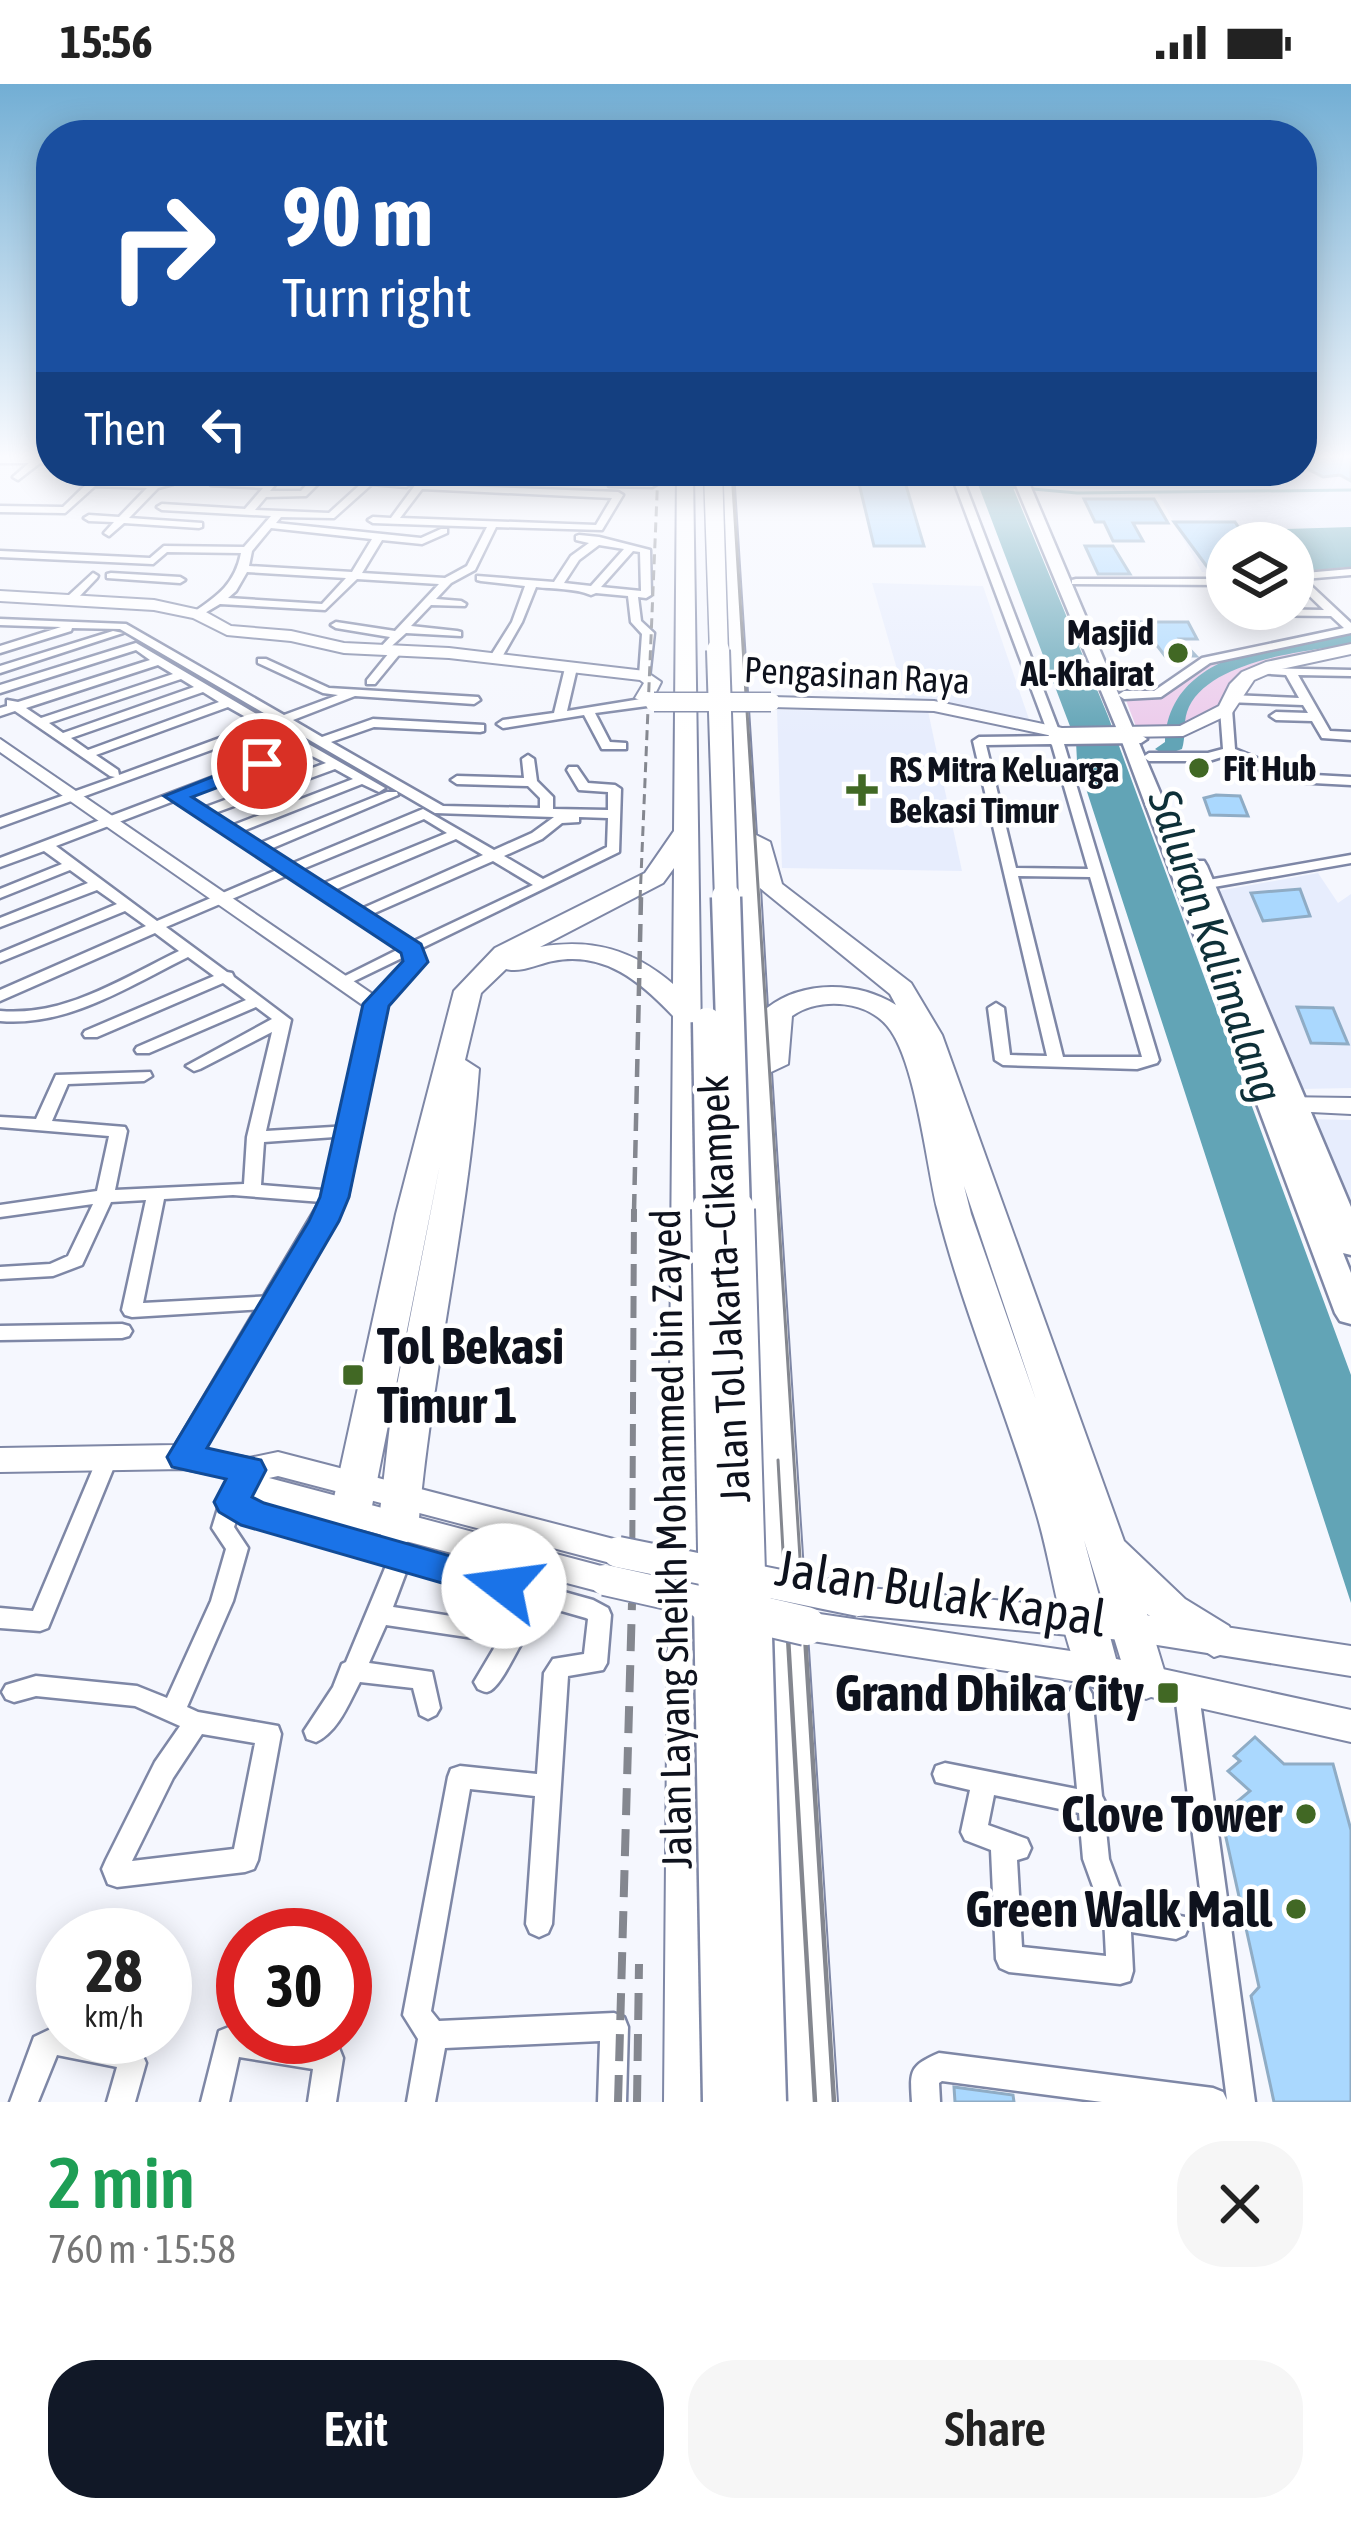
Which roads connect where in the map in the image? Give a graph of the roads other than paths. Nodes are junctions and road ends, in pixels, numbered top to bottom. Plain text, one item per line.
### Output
1 (164, 549) edge
2 (240, 549) edge
3 (371, 549) edge
4 (480, 549) edge
5 (584, 549) edge
6 (644, 549) edge
7 (685, 549) edge
8 (716, 549) edge
9 (718, 549) edge
10 (721, 549) edge
11 (740, 549) edge
12 (987, 549) edge
13 (1056, 549) edge
14 (247, 550) joint
15 (629, 550) dead end
16 (0, 554) edge
17 (329, 558) dead end
18 (153, 561) junction
19 (246, 569) junction
20 (1351, 572) edge
21 (319, 573) junction
22 (355, 575) junction
23 (1314, 575) edge
24 (93, 576) dead end
25 (111, 576) dead end
26 (136, 577) junction
27 (481, 578) dead end
28 (180, 580) dead end
29 (447, 581) junction
30 (1070, 582) junction
31 (1206, 583) edge
32 (531, 585) junction
33 (125, 586) dead end
34 (556, 588) junction
35 (591, 592) junction
36 (0, 596) edge
37 (223, 596) junction
38 (633, 596) junction
39 (1314, 596) edge
40 (72, 598) junction
41 (306, 598) dead end
42 (429, 602) junction
43 (461, 604) dead end
44 (198, 614) junction
45 (1314, 614) edge
46 (1332, 614) junction
47 (336, 625) dead end
48 (2, 627) edge
49 (67, 629) junction
50 (1351, 629) edge
51 (1268, 630) edge
52 (1303, 630) edge
53 (117, 633) junction
54 (457, 634) dead end
55 (1307, 637) junction
56 (1273, 638) junction
57 (395, 641) junction
58 (136, 646) junction
59 (1351, 649) edge
60 (0, 650) edge
61 (1101, 653) junction
62 (174, 656) junction
63 (1302, 657) junction
64 (496, 658) junction
65 (159, 661) junction
66 (262, 662) dead end
67 (565, 664) junction
68 (0, 670) edge
69 (1261, 671) junction
70 (1291, 673) junction
71 (1351, 673) edge
72 (181, 675) junction
73 (645, 676) junction
74 (371, 682) dead end
75 (203, 688) junction
76 (334, 692) junction
77 (0, 693) edge
78 (350, 694) junction
79 (1124, 695) junction
80 (475, 700) dead end
81 (651, 702) junction
82 (1306, 702) junction
83 (228, 703) junction
84 (16, 706) junction
85 (1228, 710) junction
86 (588, 711) junction
87 (0, 712) edge
88 (560, 714) junction
89 (1276, 716) dead end
90 (1316, 717) junction
91 (270, 720) junction
92 (40, 722) junction
93 (503, 724) dead end
94 (480, 728) dead end
95 (1060, 735) junction
96 (1351, 736) edge
97 (62, 737) junction
98 (1135, 738) junction
99 (321, 741) junction
100 (0, 744) edge
101 (622, 746) dead end
102 (305, 747) junction
103 (1229, 752) junction
104 (88, 754) junction
105 (528, 759) dead end
106 (336, 764) junction
107 (574, 770) dead end
108 (114, 773) junction
109 (363, 779) junction
110 (457, 781) dead end
111 (1351, 781) edge
112 (531, 782) junction
113 (70, 793) junction
114 (175, 796) junction
115 (392, 796) junction
116 (546, 811) junction
117 (202, 813) junction
118 (425, 814) junction
119 (1, 815) edge
120 (615, 816) junction
121 (110, 820) junction
122 (230, 831) junction
123 (458, 833) junction
124 (684, 833) junction
125 (45, 845) junction
126 (257, 849) junction
127 (495, 855) junction
128 (1351, 859) edge
129 (0, 862) edge
130 (71, 865) junction
131 (289, 869) junction
132 (1013, 872) junction
133 (1092, 873) junction
134 (96, 885) junction
135 (543, 885) junction
136 (1194, 886) junction
137 (322, 890) junction
138 (0, 893) edge
139 (218, 898) junction
140 (125, 906) junction
141 (359, 914) junction
142 (0, 923) edge
143 (157, 928) junction
144 (413, 950) junction
145 (190, 951) junction
146 (0, 958) edge
147 (227, 976) junction
148 (341, 982) junction
149 (0, 996) edge
150 (258, 1001) junction
151 (376, 1004) junction
152 (996, 1008) dead end
153 (684, 1012) junction
154 (0, 1016) edge
155 (283, 1020) junction
156 (91, 1034) dead end
157 (143, 1050) dead end
158 (1056, 1062) junction
159 (194, 1066) dead end
160 (144, 1076) dead end
161 (1272, 1105) junction
162 (1298, 1106) junction
163 (1351, 1106) edge
164 (0, 1122) edge
165 (41, 1126) junction
166 (350, 1131) junction
167 (256, 1137) junction
168 (252, 1190) junction
169 (156, 1192) junction
170 (105, 1196) junction
171 (335, 1197) junction
172 (0, 1211) edge
173 (1351, 1245) edge
174 (0, 1273) edge
175 (274, 1304) junction
176 (1351, 1313) edge
177 (122, 1331) dead end
178 (0, 1333) edge
179 (776, 1400) junction
180 (391, 1415) junction
181 (108, 1457) junction
182 (184, 1457) junction
183 (0, 1460) edge
184 (249, 1470) junction
185 (354, 1499) junction
186 (231, 1502) junction
187 (400, 1527) junction
188 (1105, 1545) junction
189 (612, 1566) junction
190 (380, 1616) junction
191 (0, 1618) edge
192 (1087, 1622) junction
193 (1132, 1627) junction
194 (1214, 1639) junction
195 (1351, 1661) edge
196 (350, 1671) junction
197 (486, 1682) dead end
198 (1089, 1682) junction
199 (1166, 1684) junction
200 (14, 1692) dead end
201 (428, 1708) dead end
202 (184, 1717) junction
203 (1351, 1726) edge
204 (316, 1731) dead end
205 (945, 1774) dead end
206 (984, 1784) junction
207 (547, 1786) junction
208 (1094, 1804) junction
209 (1118, 1916) junction
210 (539, 1924) dead end
211 (1177, 1926) dead end
212 (433, 2035) junction
213 (1197, 2101) edge
214 (24, 2102) edge
215 (121, 2102) edge
216 (215, 2102) edge
217 (322, 2102) edge
218 (421, 2102) edge
219 (612, 2102) edge
220 (690, 2102) edge
221 (725, 2102) edge
222 (763, 2102) edge
223 (811, 2102) edge
224 (926, 2102) edge
225 (1241, 2102) edge

1 - 18 street
2 - 14 street
3 - 22 street
4 - 29 street
5 - 34 street
6 - 38 street
7 - 124 highway, Jalan Tol Jakarta–Cikampek
8 - 221 highway, Jalan Layang Sheikh Mohammed bin Zayed, bridge
9 - 222 highway, Jalan Layang Sheikh Mohammed bin Zayed, bridge
10 - 179 highway, Jalan Tol Jakarta–Cikampek
11 - 188 highway
12 - 95 street
13 - 30 main road
14 - 19 street
15 - 35 street
16 - 18 street
17 - 21 street
18 - 26 street
19 - 21 street
19 - 37 street
20 - 23 street
21 - 22 street
22 - 29 street
22 - 37 street
24 - 40 street
25 - 26 street
26 - 28 street
26 - 33 street
27 - 32 street
29 - 42 street
30 - 31 street
30 - 61 main road
32 - 34 street
32 - 64 street
34 - 35 street
35 - 38 street
36 - 40 street
37 - 41 street
37 - 44 street
38 - 73 street
39 - 46 street
40 - 44 street
42 - 43 street
42 - 57 street
44 - 57 street
45 - 46 street
46 - 50 street
47 - 57 street
48 - 49 street
48 - 62 street
49 - 53 street
49 - 60 street
50 - 55 street
51 - 56 street
52 - 55 street
53 - 58 street
53 - 68 street
54 - 57 street
55 - 56 street
56 - 63 street
56 - 79 street
57 - 64 street
57 - 74 street
58 - 65 street
58 - 77 street
59 - 63 street
61 - 79 main road
61 - 98 main road
62 - 65 street
62 - 91 street
63 - 69 street
64 - 67 street
65 - 72 street
65 - 84 street
66 - 76 street
67 - 73 street
67 - 88 street
69 - 70 street
69 - 85 street, Pengasinan Raya
70 - 71 street
70 - 82 street
72 - 75 street
72 - 92 street
73 - 81 street
75 - 83 street
75 - 97 street
76 - 78 street
76 - 91 street
77 - 84 street
78 - 80 street
78 - 91 street
79 - 98 main road
81 - 86 street
81 - 95 street, Pengasinan Raya, bridge
82 - 85 street
82 - 90 street
83 - 91 street
83 - 104 street
84 - 87 street
84 - 92 street
85 - 98 street, Pengasinan Raya
85 - 103 street
86 - 88 street
86 - 101 street
88 - 93 street
89 - 90 street
90 - 96 street
91 - 99 street
91 - 102 street
91 - 108 street
91 - 113 street
92 - 97 street
94 - 99 street
95 - 98 street, Pengasinan Raya
95 - 132 street
95 - 133 street
97 - 104 street
98 - 103 street
98 - 136 main road
99 - 116 street
100 - 113 street
102 - 106 street
102 - 114 street
103 - 111 street
104 - 108 street
105 - 112 street
106 - 109 street
106 - 117 street
107 - 120 street
108 - 113 street
109 - 115 street
109 - 122 street
110 - 112 street
112 - 116 street
113 - 119 street
113 - 121 street
114 - 117 street
114 - 121 street
115 - 118 street
115 - 126 street
116 - 120 street
117 - 122 street
118 - 123 street
118 - 131 street
120 - 127 street
120 - 135 street
121 - 125 street
121 - 139 street
122 - 126 street
123 - 127 street
123 - 137 street
124 - 153 highway, Jalan Tol Jakarta–Cikampek
124 - 180 highway
125 - 129 street
125 - 130 street
126 - 131 street
127 - 135 street
127 - 141 street
128 - 136 street
130 - 134 street
130 - 138 street
131 - 137 street
131 - 139 street
132 - 133 street
132 - 158 street
133 - 158 street
134 - 140 street
134 - 142 street
135 - 144 street
136 - 161 main road
136 - 162 main road
137 - 141 street
139 - 143 street
139 - 148 street
140 - 143 street
140 - 146 street
141 - 144 street
143 - 145 street
143 - 149 street
144 - 148 street
144 - 151 street
145 - 147 street
145 - 154 street
147 - 150 street
147 - 156 street
148 - 151 street
150 - 155 street
150 - 157 street
151 - 166 street
152 - 158 street
153 - 180 highway
153 - 220 highway, Jalan Tol Jakarta–Cikampek
155 - 159 street
155 - 167 street
160 - 165 street
161 - 162 street
161 - 176 main road
162 - 163 street
162 - 173 main road
164 - 165 street
165 - 170 street
166 - 167 street
166 - 171 street
167 - 168 street
168 - 169 street
168 - 171 street
169 - 170 street
169 - 175 street
170 - 172 street
170 - 174 street
171 - 175 street
175 - 182 street
177 - 178 street
179 - 192 highway
179 - 223 highway, Jalan Tol Jakarta–Cikampek
180 - 185 highway
180 - 187 highway
181 - 182 street, Jalan Bulak Kapal
181 - 183 street, Jalan Bulak Kapal
181 - 191 street
182 - 184 street, Jalan Bulak Kapal
184 - 185 street, Jalan Bulak Kapal
184 - 186 street
185 - 187 street, Jalan Bulak Kapal
186 - 187 street
186 - 202 street
187 - 189 street, Jalan Bulak Kapal
187 - 190 street
187 - 207 street
188 - 193 highway
188 - 194 highway
189 - 192 street, Jalan Bulak Kapal, bridge
189 - 198 street, Jalan Bulak Kapal, bridge
190 - 196 street
190 - 197 street
192 - 193 street, Jalan Bulak Kapal
192 - 198 highway
193 - 194 street, Jalan Bulak Kapal
193 - 199 highway
194 - 195 street, Jalan Bulak Kapal
196 - 201 street
196 - 204 street
198 - 199 street, Jalan Bulak Kapal
198 - 208 street
199 - 203 street, Jalan Bulak Kapal
199 - 225 street
200 - 202 street
202 - 202 street
205 - 206 street
206 - 208 street
206 - 209 street
207 - 210 street
207 - 212 street
208 - 209 street
209 - 211 street
212 - 218 street
212 - 219 street
213 - 224 street
214 - 215 street
216 - 217 street

